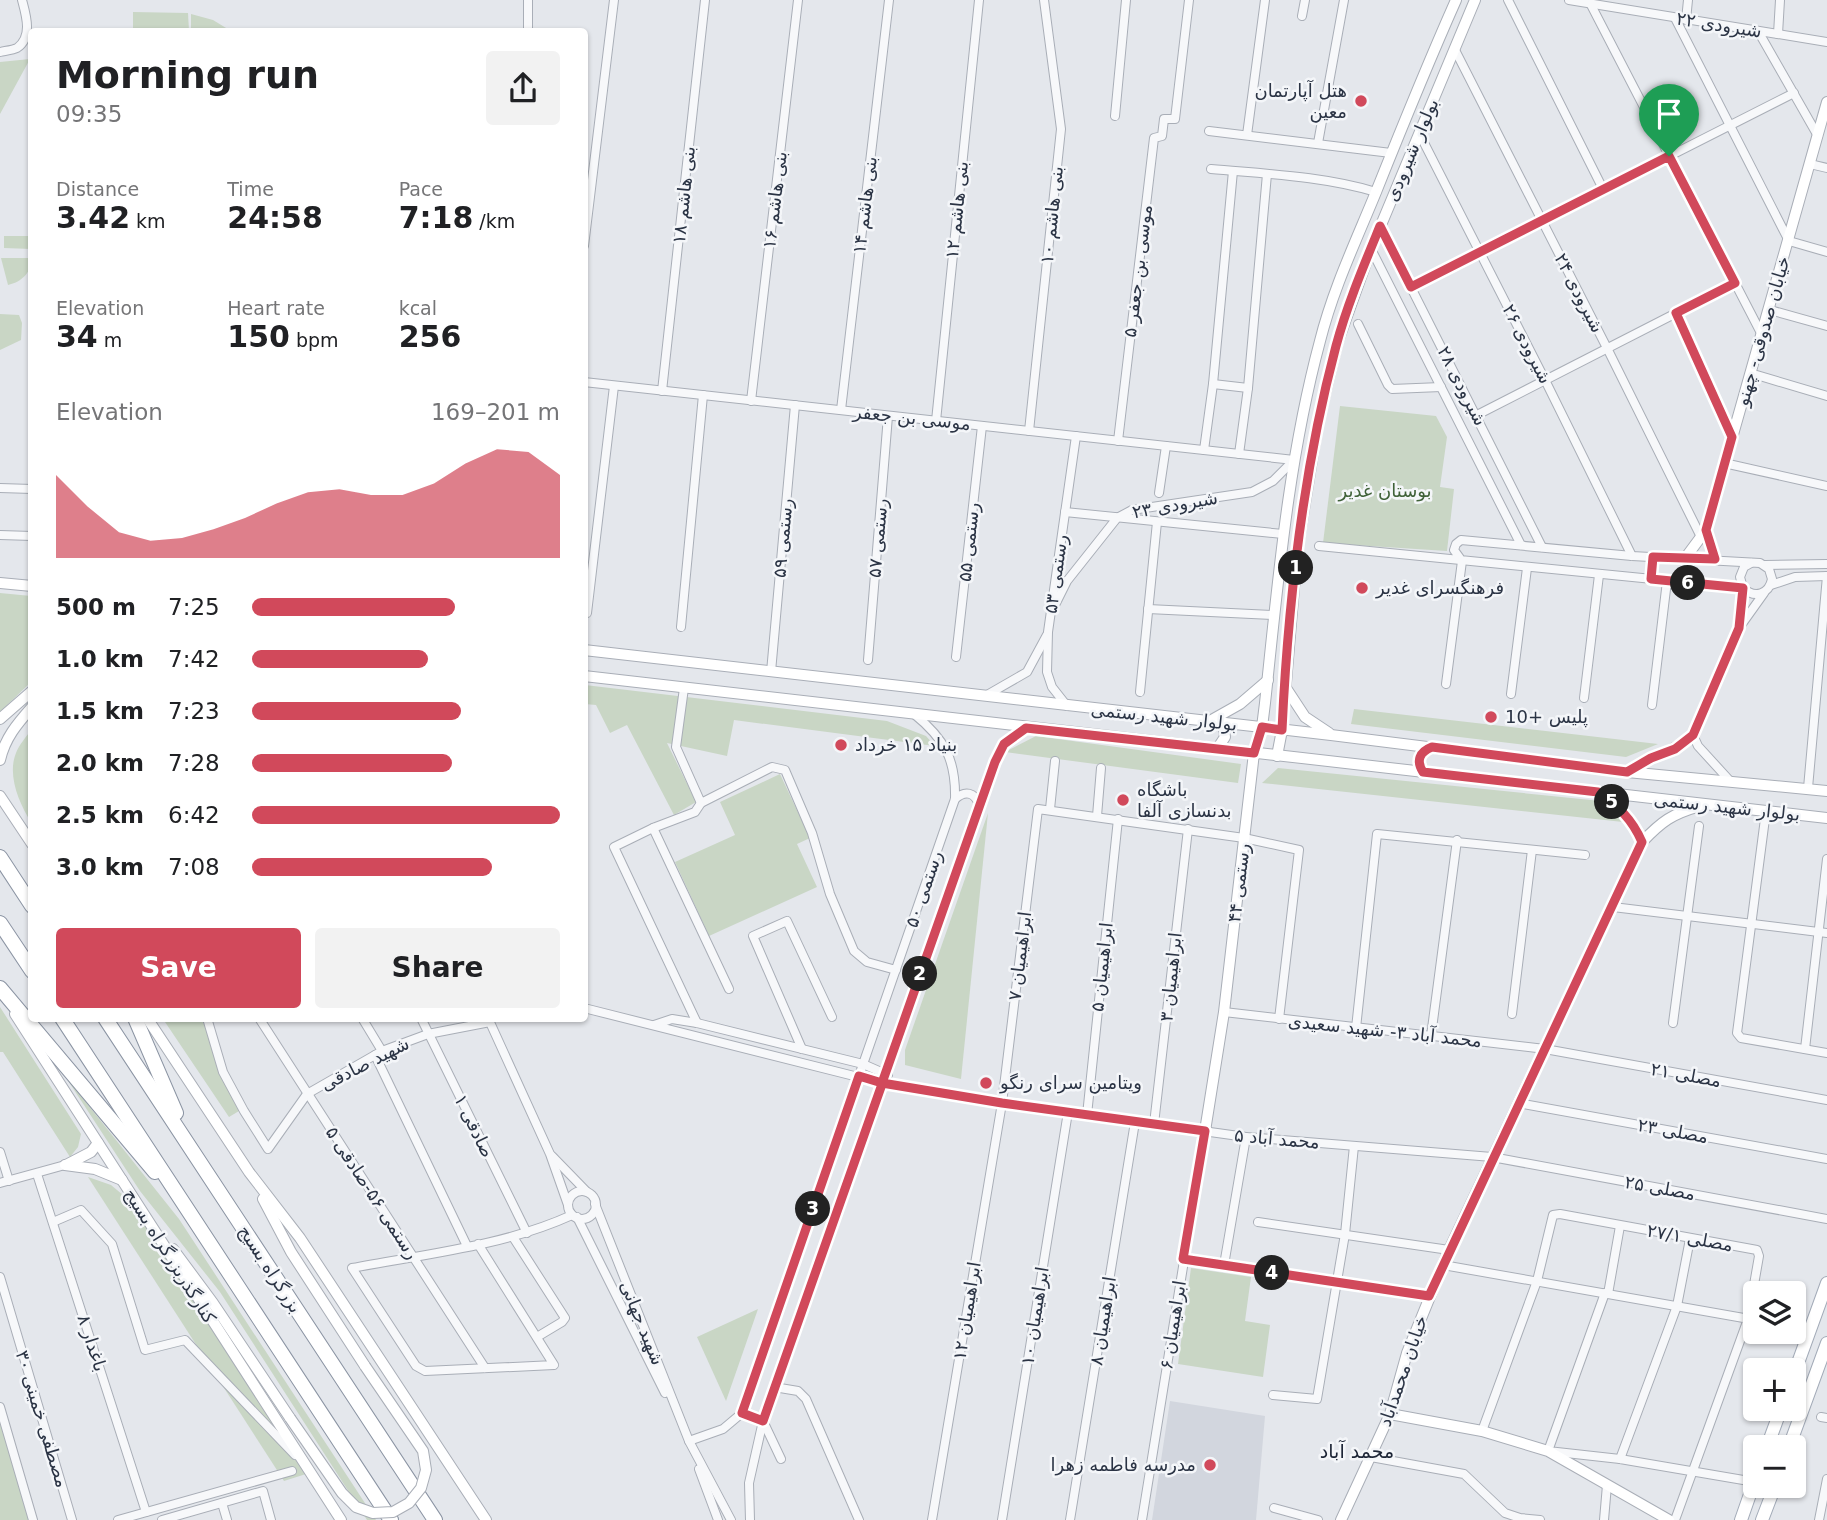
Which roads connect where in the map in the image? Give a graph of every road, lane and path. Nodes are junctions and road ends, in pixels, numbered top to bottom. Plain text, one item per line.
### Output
1 (22, 0) edge
2 (528, 0) edge
3 (614, 0) edge
4 (705, 0) edge
5 (798, 0) edge
6 (889, 0) edge
7 (979, 0) edge
8 (1044, 0) edge
9 (1126, 0) edge
10 (1189, 0) edge
11 (1265, 0) edge
12 (1305, 0) edge
13 (1344, 0) edge
14 (1456, 0) edge
15 (1475, 0) edge
16 (1508, 0) edge
17 (1569, 0) edge
18 (1688, 0) edge
19 (1780, 0) edge
20 (1590, 4) junction
21 (1302, 16) dead end
22 (1675, 18) junction
23 (1686, 20) junction
24 (528, 28) edge
25 (1758, 31) junction
26 (1778, 34) junction
27 (1827, 42) edge
28 (1455, 50) junction
29 (0, 52) edge
30 (1794, 93) junction
31 (1827, 102) edge
32 (1115, 116) dead end
33 (1730, 125) junction
34 (1209, 131) dead end
35 (1419, 134) junction
36 (1247, 135) junction
37 (1818, 136) junction
38 (1318, 143) junction
39 (1391, 153) junction
40 (1669, 156) junction
41 (1810, 164) junction
42 (1827, 168) edge
43 (1210, 169) dead end
44 (1233, 171) junction
45 (1267, 174) junction
46 (1603, 190) junction
47 (1376, 192) junction
48 (588, 213) edge
49 (1542, 220) junction
50 (1380, 226) junction
51 (1789, 241) junction
52 (1371, 249) junction
53 (1480, 252) junction
54 (1827, 252) edge
55 (1735, 283) junction
56 (1411, 287) junction
57 (1770, 310) junction
58 (1676, 313) junction
59 (1359, 324) dead end
60 (1827, 326) edge
61 (1762, 335) junction
62 (1607, 348) junction
63 (1750, 373) junction
64 (1545, 380) junction
65 (588, 383) edge
66 (1213, 384) junction
67 (614, 386) junction
68 (1441, 387) junction
69 (1248, 388) junction
70 (662, 391) junction
71 (704, 395) junction
72 (1827, 396) edge
73 (751, 401) junction
74 (795, 405) junction
75 (841, 410) junction
76 (1477, 415) junction
77 (888, 416) junction
78 (936, 421) junction
79 (982, 426) junction
80 (1029, 431) junction
81 (1076, 436) junction
82 (1732, 437) junction
83 (1118, 441) junction
84 (1166, 446) junction
85 (1204, 450) junction
86 (1239, 454) junction
87 (1294, 460) junction
88 (1724, 463) junction
89 (1827, 486) edge
90 (0, 488) edge
91 (28, 489) edge
92 (1159, 493) dead end
93 (1065, 512) junction
94 (1117, 518) junction
95 (1157, 522) junction
96 (1283, 534) junction
97 (1703, 534) junction
98 (0, 536) edge
99 (28, 536) edge
100 (1521, 545) junction
101 (1319, 546) dead end
102 (1542, 547) junction
103 (1632, 556) junction
104 (1653, 557) junction
105 (1686, 557) junction
106 (1715, 559) junction
107 (1462, 561) junction
108 (1754, 562) junction
109 (1827, 564) edge
110 (1765, 565) junction
111 (1527, 568) junction
112 (1598, 575) junction
113 (1827, 576) edge
114 (1651, 579) junction
115 (1667, 581) junction
116 (0, 583) edge
117 (1771, 584) junction
118 (28, 586) edge
119 (1743, 588) junction
120 (1763, 593) junction
121 (588, 605) edge
122 (1148, 609) junction
123 (1052, 611) junction
124 (1269, 615) junction
125 (681, 627) dead end
126 (1739, 628) junction
127 (1048, 632) junction
128 (588, 650) edge
129 (956, 657) dead end
130 (868, 660) dead end
131 (771, 671) junction
132 (588, 676) edge
133 (1268, 680) junction
134 (1446, 684) dead end
135 (1284, 685) junction
136 (684, 688) junction
137 (1140, 692) dead end
138 (28, 694) edge
139 (1511, 694) dead end
140 (987, 695) junction
141 (1584, 698) dead end
142 (1652, 705) dead end
143 (1068, 706) junction
144 (28, 711) edge
145 (915, 715) junction
146 (0, 719) edge
147 (1208, 722) junction
148 (1223, 724) junction
149 (1262, 727) junction
150 (1026, 728) junction
151 (1282, 730) junction
152 (1331, 734) junction
153 (1693, 735) junction
154 (1432, 747) junction
155 (1217, 749) junction
156 (1254, 753) junction
157 (1277, 756) junction
158 (0, 760) edge
159 (1055, 761) dead end
160 (1101, 768) dead end
161 (1423, 772) junction
162 (1627, 772) junction
163 (1730, 781) junction
164 (0, 786) edge
165 (1808, 788) junction
166 (1827, 791) edge
167 (1598, 792) junction
168 (0, 796) edge
169 (956, 799) junction
170 (701, 803) junction
171 (1705, 804) junction
172 (979, 805) junction
173 (1050, 809) junction
174 (9, 810) junction
175 (1766, 811) junction
176 (1097, 816) junction
177 (1827, 818) edge
178 (1118, 819) junction
179 (1699, 826) dead end
180 (653, 828) junction
181 (1188, 829) junction
182 (28, 838) edge
183 (1244, 838) junction
184 (1457, 840) junction
185 (1642, 842) junction
186 (1532, 850) junction
187 (1585, 855) dead end
188 (0, 858) edge
189 (1827, 859) edge
190 (28, 900) edge
191 (1613, 907) junction
192 (1687, 916) junction
193 (0, 923) edge
194 (1752, 924) junction
195 (1822, 933) edge
196 (28, 965) edge
197 (896, 970) junction
198 (729, 989) dead end
199 (0, 990) edge
200 (588, 1009) edge
201 (1224, 1012) junction
202 (1512, 1014) dead end
203 (832, 1017) dead end
204 (1279, 1019) junction
205 (65, 1022) edge
206 (108, 1022) edge
207 (137, 1022) edge
208 (150, 1022) edge
209 (208, 1022) edge
210 (262, 1022) edge
211 (364, 1022) edge
212 (423, 1022) edge
213 (480, 1022) edge
214 (490, 1022) edge
215 (697, 1023) junction
216 (1673, 1023) dead end
217 (654, 1026) junction
218 (1356, 1028) junction
219 (428, 1034) junction
220 (1431, 1036) junction
221 (802, 1049) junction
222 (1545, 1049) junction
223 (1805, 1049) junction
224 (379, 1053) junction
225 (1827, 1053) edge
226 (863, 1065) junction
227 (886, 1074) junction
228 (859, 1076) junction
229 (882, 1083) junction
230 (898, 1084) junction
231 (307, 1094) junction
232 (1827, 1100) edge
233 (1002, 1103) junction
234 (1518, 1103) junction
235 (1068, 1112) junction
236 (1087, 1115) junction
237 (1135, 1122) junction
238 (1154, 1124) junction
239 (1205, 1131) junction
240 (1246, 1137) junction
241 (97, 1143) junction
242 (189, 1144) junction
243 (1354, 1146) junction
244 (0, 1152) edge
245 (550, 1154) junction
246 (1492, 1157) junction
247 (1827, 1159) edge
248 (65, 1166) junction
249 (249, 1172) junction
250 (37, 1174) junction
251 (122, 1179) junction
252 (4, 1182) edge
253 (587, 1192) junction
254 (595, 1204) junction
255 (568, 1205) junction
256 (575, 1216) junction
257 (1827, 1219) edge
258 (53, 1222) junction
259 (1258, 1222) dead end
260 (200, 1226) junction
261 (1620, 1226) junction
262 (527, 1233) junction
263 (1345, 1234) junction
264 (513, 1237) junction
265 (1690, 1239) junction
266 (478, 1244) junction
267 (467, 1246) junction
268 (1449, 1250) junction
269 (414, 1256) junction
270 (1183, 1259) junction
271 (1224, 1265) junction
272 (1443, 1265) junction
273 (0, 1277) edge
274 (1756, 1281) edge
275 (1337, 1282) junction
276 (1537, 1282) junction
277 (1827, 1283) edge
278 (1606, 1294) junction
279 (1429, 1296) junction
280 (1677, 1307) junction
281 (1743, 1318) edge
282 (1806, 1329) edge
283 (1810, 1330) junction
284 (537, 1337) junction
285 (1743, 1343) edge
286 (1827, 1343) edge
287 (1800, 1358) edge
288 (485, 1368) junction
289 (774, 1387) junction
290 (1273, 1395) dead end
291 (0, 1407) edge
292 (742, 1413) junction
293 (1390, 1414) junction
294 (763, 1421) junction
295 (1482, 1431) junction
296 (1793, 1435) edge
297 (689, 1441) junction
298 (1548, 1451) junction
299 (1371, 1457) junction
300 (781, 1459) dead end
301 (1620, 1459) junction
302 (307, 1467) junction
303 (292, 1472) dead end
304 (1693, 1472) junction
305 (1743, 1479) edge
306 (1827, 1479) edge
307 (1607, 1485) junction
308 (1749, 1498) edge
309 (1770, 1498) edge
310 (222, 1503) junction
311 (1274, 1508) dead end
312 (146, 1512) junction
313 (33, 1520) edge
314 (72, 1520) edge
315 (118, 1520) edge
316 (162, 1520) edge
317 (227, 1520) edge
318 (271, 1520) edge
319 (341, 1520) edge
320 (391, 1520) edge
321 (435, 1520) edge
322 (486, 1520) edge
323 (718, 1520) edge
324 (731, 1520) edge
325 (750, 1520) edge
326 (859, 1520) edge
327 (932, 1520) edge
328 (1002, 1520) edge
329 (1070, 1520) edge
330 (1142, 1520) edge
331 (1318, 1520) edge
332 (1341, 1520) edge
333 (1540, 1520) edge
334 (1604, 1520) edge
335 (1669, 1520) edge
336 (1675, 1520) edge
337 (1741, 1520) edge
338 (1762, 1520) edge
339 (1819, 1520) edge

1 - 29 street
2 - 24 street
3 - 48 street
4 - 70 street, بنی هاشم ۱۸
5 - 73 street, بنی هاشم ۱۶
6 - 75 street, بنی هاشم ۱۴
7 - 78 street, بنی هاشم ۱۲
8 - 80 street, بنی هاشم ۱۰
9 - 32 street
10 - 83 street, موسی بن جعفر ۵
11 - 36 street
12 - 21 street
13 - 38 street
14 - 39 main road, بولوار شیرودی
15 - 28 main road, بولوار شیرودی
16 - 46 street
17 - 20 street, شیرودی ۲۲
18 - 23 street
19 - 26 street
20 - 22 street, شیرودی ۲۲
20 - 40 street
22 - 23 street, شیرودی ۲۲
22 - 33 street
23 - 25 street, شیرودی ۲۲
25 - 26 street, شیرودی ۲۲
25 - 30 street
26 - 27 street, شیرودی ۲۲
28 - 35 main road, بولوار شیرودی
28 - 49 street, شیرودی ۲۴
30 - 33 street
30 - 37 street
31 - 37 main road, خیابان صدوقی- چهنو
33 - 40 street
33 - 51 street
34 - 36 street
35 - 50 main road, بولوار شیرودی
35 - 53 street, شیرودی ۲۶
36 - 38 street
37 - 41 main road, خیابان صدوقی- چهنو
38 - 39 street
39 - 47 main road, بولوار شیرودی
40 - 46 street
40 - 55 street
41 - 42 street
41 - 51 main road, خیابان صدوقی- چهنو
43 - 44 street
44 - 45 street
44 - 66 street
45 - 47 street
45 - 69 street
46 - 49 street
47 - 87 main road, بولوار شیرودی
49 - 53 street
49 - 62 street, شیرودی ۲۴
50 - 52 main road, بولوار شیرودی
50 - 56 street, شیرودی ۲۸
51 - 54 street
51 - 57 main road, خیابان صدوقی- چهنو
52 - 68 street, شیرودی ۲۸
52 - 135 main road, بولوار شیرودی
53 - 56 street
53 - 64 street, شیرودی ۲۶
55 - 58 street
55 - 61 street
56 - 76 street, شیرودی ۲۸
57 - 60 street
57 - 61 main road, خیابان صدوقی- چهنو
58 - 62 street
58 - 82 street
59 - 68 street
61 - 63 main road, خیابان صدوقی- چهنو
62 - 64 street
62 - 97 street, شیرودی ۲۴
63 - 72 street
63 - 82 main road, خیابان صدوقی- چهنو
64 - 76 street
64 - 103 street, شیرودی ۲۶
65 - 67 street, موسی بن جعفر
66 - 69 street
66 - 85 street
67 - 70 street, موسی بن جعفر
67 - 121 street
68 - 100 street, شیرودی ۲۸
69 - 86 street
70 - 71 street, موسی بن جعفر
71 - 73 street, موسی بن جعفر
71 - 125 street
73 - 74 street, موسی بن جعفر
74 - 75 street, موسی بن جعفر
74 - 131 street, رستمی ۵۹
75 - 77 street, موسی بن جعفر
76 - 102 street, شیرودی ۲۸
77 - 78 street, موسی بن جعفر
77 - 130 street, رستمی ۵۷
78 - 79 street, موسی بن جعفر
79 - 80 street, موسی بن جعفر
79 - 129 street, رستمی ۵۵
80 - 81 street, موسی بن جعفر
81 - 83 street, موسی بن جعفر
81 - 93 street, رستمی ۵۳
82 - 88 main road, خیابان صدوقی- چهنو
83 - 84 street, موسی بن جعفر
84 - 85 street, موسی بن جعفر
84 - 92 street
85 - 86 street, موسی بن جعفر
86 - 87 street, موسی بن جعفر
87 - 94 street, شیرودی ۲۳
87 - 96 main road, بولوار شیرودی
88 - 89 street
88 - 97 main road, خیابان صدوقی- چهنو
90 - 91 street
93 - 94 street
93 - 123 street, رستمی ۵۳
94 - 95 street
94 - 123 street, شیرودی ۲۳
95 - 96 street
95 - 122 street
96 - 124 main road, بولوار شیرودی
97 - 105 main road
97 - 106 main road
98 - 99 street
100 - 102 street
100 - 107 street
101 - 107 street
102 - 103 street
103 - 104 street
104 - 105 street
104 - 114 street
105 - 106 street
106 - 108 street
107 - 111 street
107 - 134 street
108 - 110 street
108 - 119 street
109 - 110 street
110 - 117 street
111 - 112 street
111 - 139 street
112 - 114 street
112 - 141 street
113 - 117 street
113 - 165 street
114 - 115 street
115 - 119 street
115 - 142 street
116 - 118 main road
117 - 120 street
119 - 120 street
119 - 126 street
120 - 126 street
122 - 124 street
122 - 137 street
123 - 127 street, رستمی ۵۳
124 - 133 main road, بولوار شیرودی
126 - 153 street
127 - 140 street
127 - 143 street, رستمی ۵۳
128 - 131 main road, بولوار شهید رستمی
131 - 140 main road, بولوار شهید رستمی
132 - 136 main road, بولوار شهید رستمی
133 - 147 main road
133 - 149 main road, بولوار شیرودی
135 - 151 main road, بولوار شیرودی
135 - 152 main road
136 - 145 main road, بولوار شهید رستمی
136 - 170 street
138 - 146 main road
140 - 143 main road, بولوار شهید رستمی
143 - 147 main road, بولوار شهید رستمی
144 - 158 main road
145 - 150 main road, بولوار شهید رستمی
145 - 169 street, رستمی ۵۰
147 - 148 main road, بولوار شهید رستمی
148 - 149 main road, بولوار شهید رستمی
148 - 155 main road
149 - 151 main road, بولوار شهید رستمی
149 - 156 main road, بولوار شیرودی
150 - 155 main road, بولوار شهید رستمی
150 - 172 street, رستمی ۵۰
151 - 152 main road, بولوار شهید رستمی
151 - 157 main road, بولوار شیرودی
152 - 154 main road, بولوار شهید رستمی
153 - 162 street
153 - 163 street
154 - 161 main road
154 - 162 main road, بولوار شهید رستمی
155 - 156 main road, بولوار شهید رستمی
156 - 157 main road, بولوار شهید رستمی
156 - 183 main road, رستمی ۴۴
157 - 161 main road, بولوار شهید رستمی
159 - 173 street
160 - 176 street
161 - 167 main road, بولوار شهید رستمی
162 - 163 main road, بولوار شهید رستمی
163 - 165 main road, بولوار شهید رستمی
164 - 174 main road
165 - 166 main road, بولوار شهید رستمی
167 - 171 main road, بولوار شهید رستمی
167 - 185 main road
168 - 174 main road
169 - 172 street
169 - 197 street, رستمی ۵۰
170 - 180 street
170 - 197 street
171 - 175 main road, بولوار شهید رستمی
171 - 185 main road
172 - 227 street, رستمی ۵۰
173 - 176 street
173 - 233 street, ابراهیمیان ۷
174 - 182 main road
175 - 177 main road, بولوار شهید رستمی
175 - 194 street
176 - 178 street
178 - 181 street
178 - 236 street, ابراهیمیان ۵
179 - 192 street
180 - 198 street
180 - 215 street
181 - 183 street
181 - 238 street, ابراهیمیان ۳
183 - 201 main road, رستمی ۴۴
183 - 204 street
184 - 186 street
184 - 218 street
184 - 220 street
185 - 191 main road, خیابان محمدآباد
186 - 187 street
186 - 202 street
188 - 190 highway
189 - 195 street
191 - 192 street
191 - 222 main road, خیابان محمدآباد
192 - 194 street
192 - 216 street
193 - 196 highway
194 - 195 street
194 - 223 street
195 - 223 street
197 - 226 street, رستمی ۵۰
199 - 241 main road, کنارگذربزرگراه بسیج
199 - 260 highway
200 - 217 street, محمد آباد ۵
201 - 204 street, محمد آباد ۳- شهید سعیدی
201 - 239 main road, رستمی ۴۴
203 - 221 street
204 - 218 street, محمد آباد ۳- شهید سعیدی
205 - 260 highway, بزرگراه بسیج
206 - 242 highway, بزرگراه بسیج
207 - 242 highway
208 - 249 main road
209 - 231 street, شهید صادقی
210 - 231 street, رستمی ۵۶-صادقی ۵
211 - 224 street
212 - 219 street, صادقی ۱
213 - 219 street, شهید صادقی
214 - 245 street
215 - 217 street, محمد آباد ۵
215 - 221 street, محمد آباد ۵
217 - 228 street, محمد آباد ۵
218 - 220 street, محمد آباد ۳- شهید سعیدی
219 - 224 street, شهید صادقی
219 - 262 street, صادقی ۱
220 - 222 street, محمد آباد ۳- شهید سعیدی
221 - 226 street, محمد آباد ۵
222 - 232 street, مصلی ۲۱
222 - 234 main road, خیابان محمدآباد
223 - 225 street
224 - 231 street, شهید صادقی
224 - 267 street
226 - 227 street, محمد آباد ۵
226 - 228 street, رستمی ۵۰
227 - 229 street, رستمی ۵۰
227 - 230 street, محمد آباد ۵
228 - 229 street, محمد آباد ۵
228 - 292 street, رستمی ۵۰
229 - 230 street, محمد آباد ۵
229 - 289 street, رستمی ۵۰
230 - 233 street, محمد آباد ۵
231 - 269 street, رستمی ۵۶-صادقی ۵
233 - 235 street, محمد آباد ۵
233 - 327 street, ابراهیمیان ۱۲
234 - 246 main road, خیابان محمدآباد
234 - 247 street, مصلی ۲۳
235 - 236 street, محمد آباد ۵
235 - 328 street, ابراهیمیان ۱۰
236 - 237 street, محمد آباد ۵
237 - 238 street, محمد آباد ۵
237 - 329 street, ابراهیمیان ۸
238 - 239 street, محمد آباد ۵
239 - 240 street, محمد آباد ۵
239 - 270 street, ابراهیمیان ۶
240 - 243 street, محمد آباد ۵
240 - 271 street
241 - 248 main road
241 - 251 main road, کنارگذربزرگراه بسیج
242 - 321 highway, بزرگراه بسیج
243 - 246 street, محمد آباد ۵
243 - 263 street
244 - 252 street
245 - 253 street
245 - 255 street
246 - 257 street, مصلی ۲۵
246 - 268 main road, خیابان محمدآباد
248 - 250 street
248 - 251 main road
249 - 251 main road, bridge
249 - 322 main road
250 - 252 street
250 - 258 street, باغدار ۸
251 - 302 main road, کنارگذربزرگراه بسیج
253 - 254 street
253 - 255 street
254 - 256 street
254 - 297 street, شهید جهانی
255 - 256 street
256 - 262 street
256 - 297 street, شهید جهانی
258 - 302 street
258 - 312 street, باغدار ۸
259 - 263 street
260 - 320 highway, بزرگراه بسیج
261 - 265 street, مصلی ۲۷/۱
261 - 276 street, مصلی ۲۷/۱
261 - 278 street
262 - 264 street
263 - 268 street
263 - 275 street
264 - 266 street
264 - 284 street
265 - 274 street, مصلی ۲۷/۱
265 - 280 street
266 - 267 street
266 - 284 street
267 - 269 street
268 - 272 main road, خیابان محمدآباد
269 - 288 street, رستمی ۵۶-صادقی ۵
269 - 288 street
270 - 271 street
270 - 330 street, ابراهیمیان ۶
271 - 275 street
272 - 276 street
272 - 279 main road, خیابان محمدآباد
273 - 314 street, مصطفی خمینی ۳۰
275 - 279 street
275 - 290 street
276 - 278 street
276 - 295 street
277 - 283 main road
278 - 280 street
278 - 298 street
279 - 293 main road, خیابان محمدآباد
280 - 281 street
280 - 301 street
282 - 283 street
283 - 287 main road
284 - 288 street
285 - 304 street
286 - 296 main road
289 - 294 street, رستمی ۵۰
289 - 326 street
291 - 313 street
292 - 294 street
292 - 297 street
293 - 295 main road
293 - 299 main road, خیابان محمدآباد
294 - 300 street
294 - 325 street, رستمی ۵۰
295 - 298 main road
297 - 323 street, شهید جهانی
297 - 324 street, شهید جهانی
298 - 301 street
298 - 307 main road
299 - 332 main road, خیابان محمدآباد
299 - 333 street
301 - 304 street
302 - 319 main road, کنارگذربزرگراه بسیج
303 - 312 street
304 - 305 street
304 - 336 street
306 - 339 street
307 - 334 street
307 - 335 main road
308 - 337 main road
309 - 338 main road
310 - 316 street
310 - 317 street
310 - 318 street
311 - 331 street
312 - 315 street

